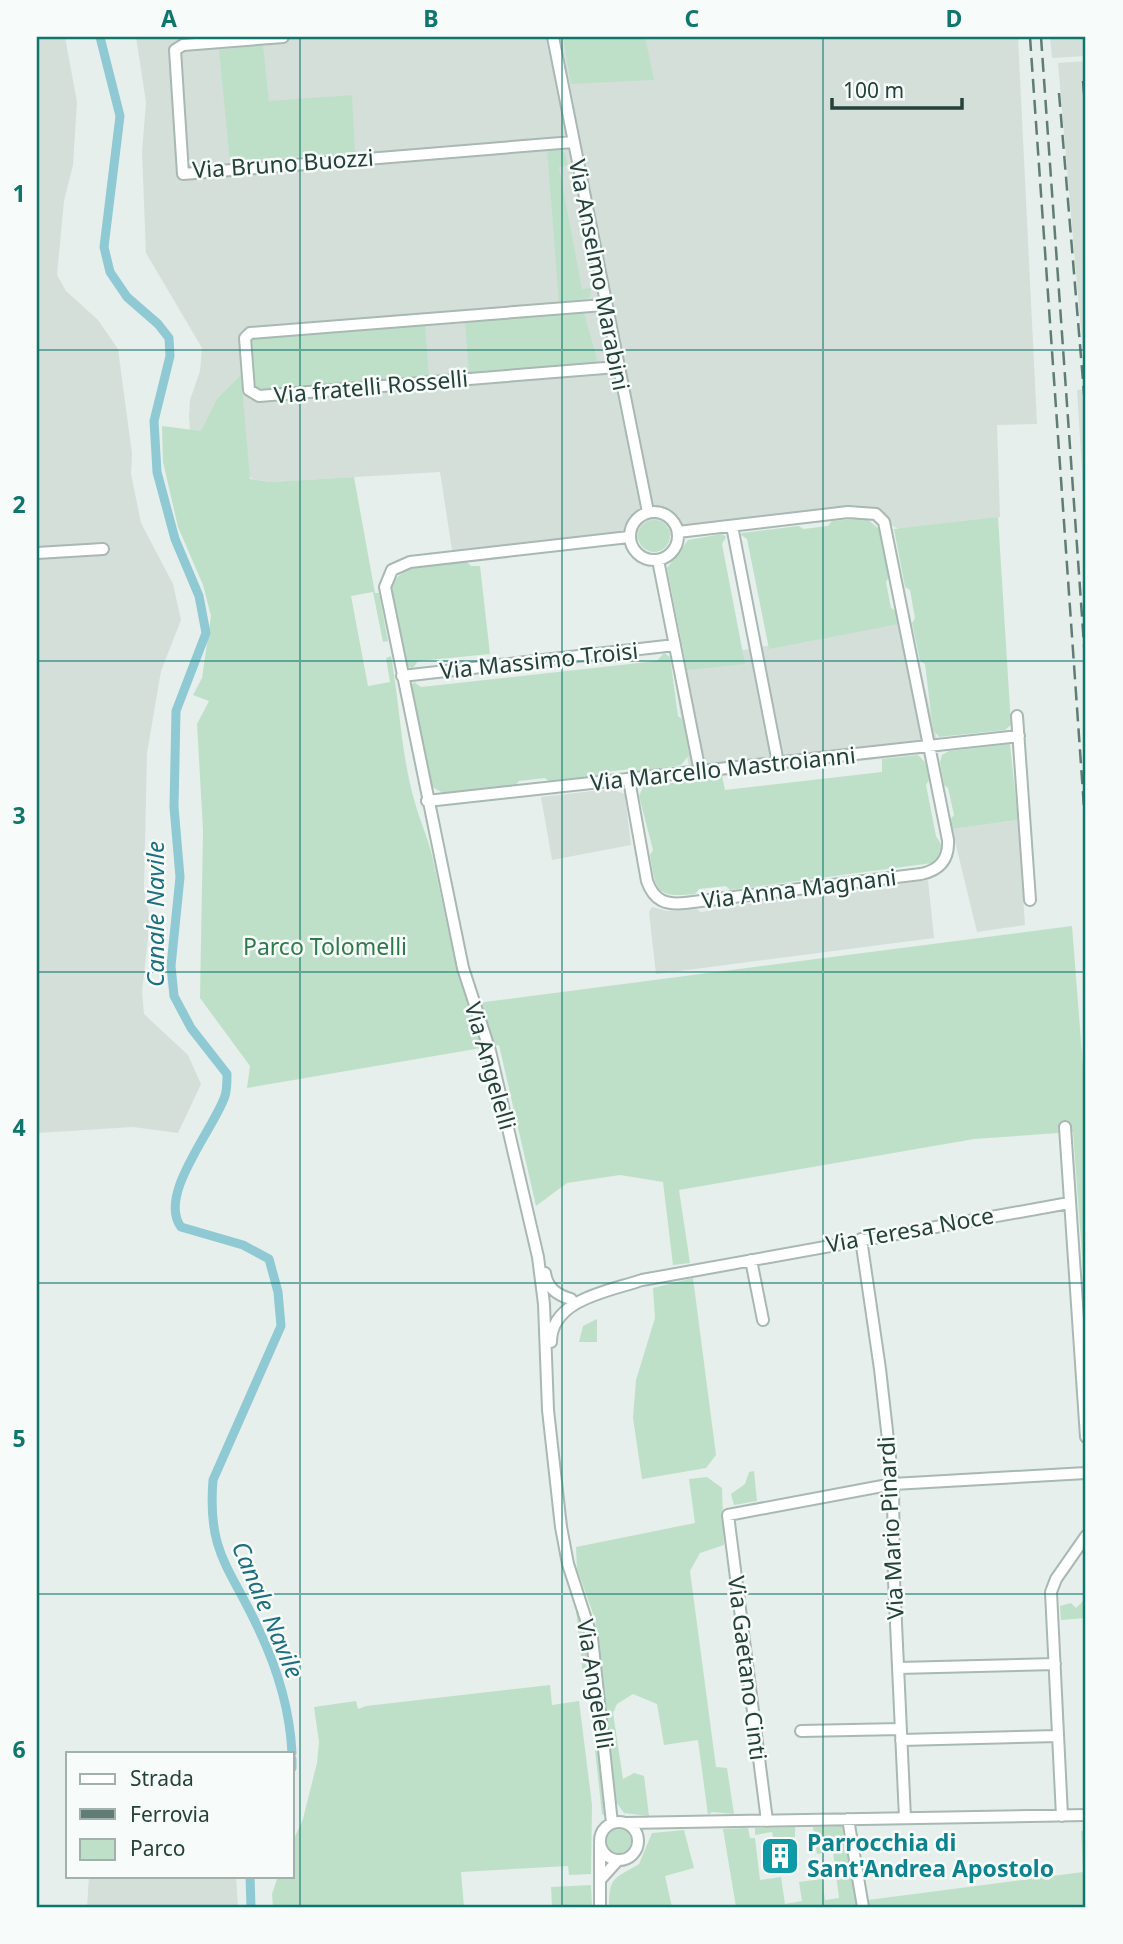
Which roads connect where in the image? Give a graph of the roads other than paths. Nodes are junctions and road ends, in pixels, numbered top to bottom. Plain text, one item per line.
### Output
1 (283, 37) edge
2 (553, 37) edge
3 (573, 142) junction
4 (604, 305) junction
5 (617, 367) junction
6 (648, 512) junction
7 (732, 526) junction
8 (678, 532) junction
9 (629, 537) junction
10 (103, 549) dead end
11 (37, 553) edge
12 (658, 560) junction
13 (675, 645) junction
14 (402, 676) junction
15 (1017, 716) dead end
16 (1018, 736) junction
17 (929, 746) junction
18 (778, 763) junction
19 (700, 772) junction
20 (629, 780) junction
21 (427, 801) junction
22 (1030, 900) dead end
23 (1065, 1127) dead end
24 (1069, 1203) junction
25 (533, 1238) junction
26 (860, 1239) junction
27 (751, 1260) junction
28 (573, 1303) junction
29 (544, 1304) junction
30 (763, 1320) dead end
31 (547, 1402) junction
32 (1086, 1437) edge
33 (1086, 1473) edge
34 (893, 1484) junction
35 (1086, 1536) edge
36 (1055, 1664) junction
37 (898, 1668) junction
38 (801, 1731) dead end
39 (901, 1735) junction
40 (1058, 1736) junction
41 (1086, 1815) edge
42 (1062, 1816) junction
43 (905, 1818) junction
44 (848, 1819) junction
45 (766, 1821) junction
46 (620, 1823) junction
47 (657, 1823) junction
48 (638, 1837) junction
49 (600, 1844) junction
50 (618, 1860) junction
51 (600, 1880) junction
52 (600, 1907) edge
53 (863, 1907) edge

1 - 3 street, Via Bruno Buozzi
2 - 3 street, Via Anselmo Marabini
3 - 4 street, Via Anselmo Marabini
4 - 5 street, Via Anselmo Marabini
4 - 5 street, Via fratelli Rosselli
5 - 6 street, Via Anselmo Marabini
6 - 8 street
6 - 9 street
7 - 8 street
7 - 17 street
7 - 18 street
8 - 12 street
9 - 12 street
9 - 14 street, Via Angelelli
10 - 11 street
12 - 13 street
13 - 14 street, Via Massimo Troisi
13 - 19 street
14 - 21 street, Via Angelelli
15 - 16 street
16 - 17 street, Via Marcello Mastroianni
16 - 22 street
17 - 18 street, Via Marcello Mastroianni
17 - 20 street, Via Anna Magnani
18 - 19 street, Via Marcello Mastroianni
19 - 20 street, Via Marcello Mastroianni
20 - 21 street, Via Marcello Mastroianni
21 - 25 street, Via Angelelli
23 - 24 street
24 - 26 street, Via Teresa Noce
24 - 32 street
25 - 28 street
25 - 29 street, Via Angelelli
26 - 27 street, Via Teresa Noce
26 - 34 street, Via Mario Pinardi
27 - 28 street, Via Teresa Noce
27 - 30 street
28 - 29 street, Via Teresa Noce
28 - 31 street
29 - 31 street, Via Angelelli
31 - 46 street, Via Angelelli
33 - 34 street
34 - 37 street, Via Mario Pinardi
34 - 45 street, Via Gaetano Cinti
35 - 36 street
36 - 37 street
36 - 40 street
37 - 39 street, Via Mario Pinardi
38 - 39 street
39 - 40 street
39 - 43 street, Via Mario Pinardi
40 - 42 street
41 - 42 street
42 - 43 street
43 - 44 street
44 - 45 street
44 - 53 street
45 - 47 street
46 - 47 street
46 - 48 street
46 - 49 street
47 - 48 street
48 - 50 street
49 - 50 street
49 - 51 street
50 - 51 street
51 - 52 street

